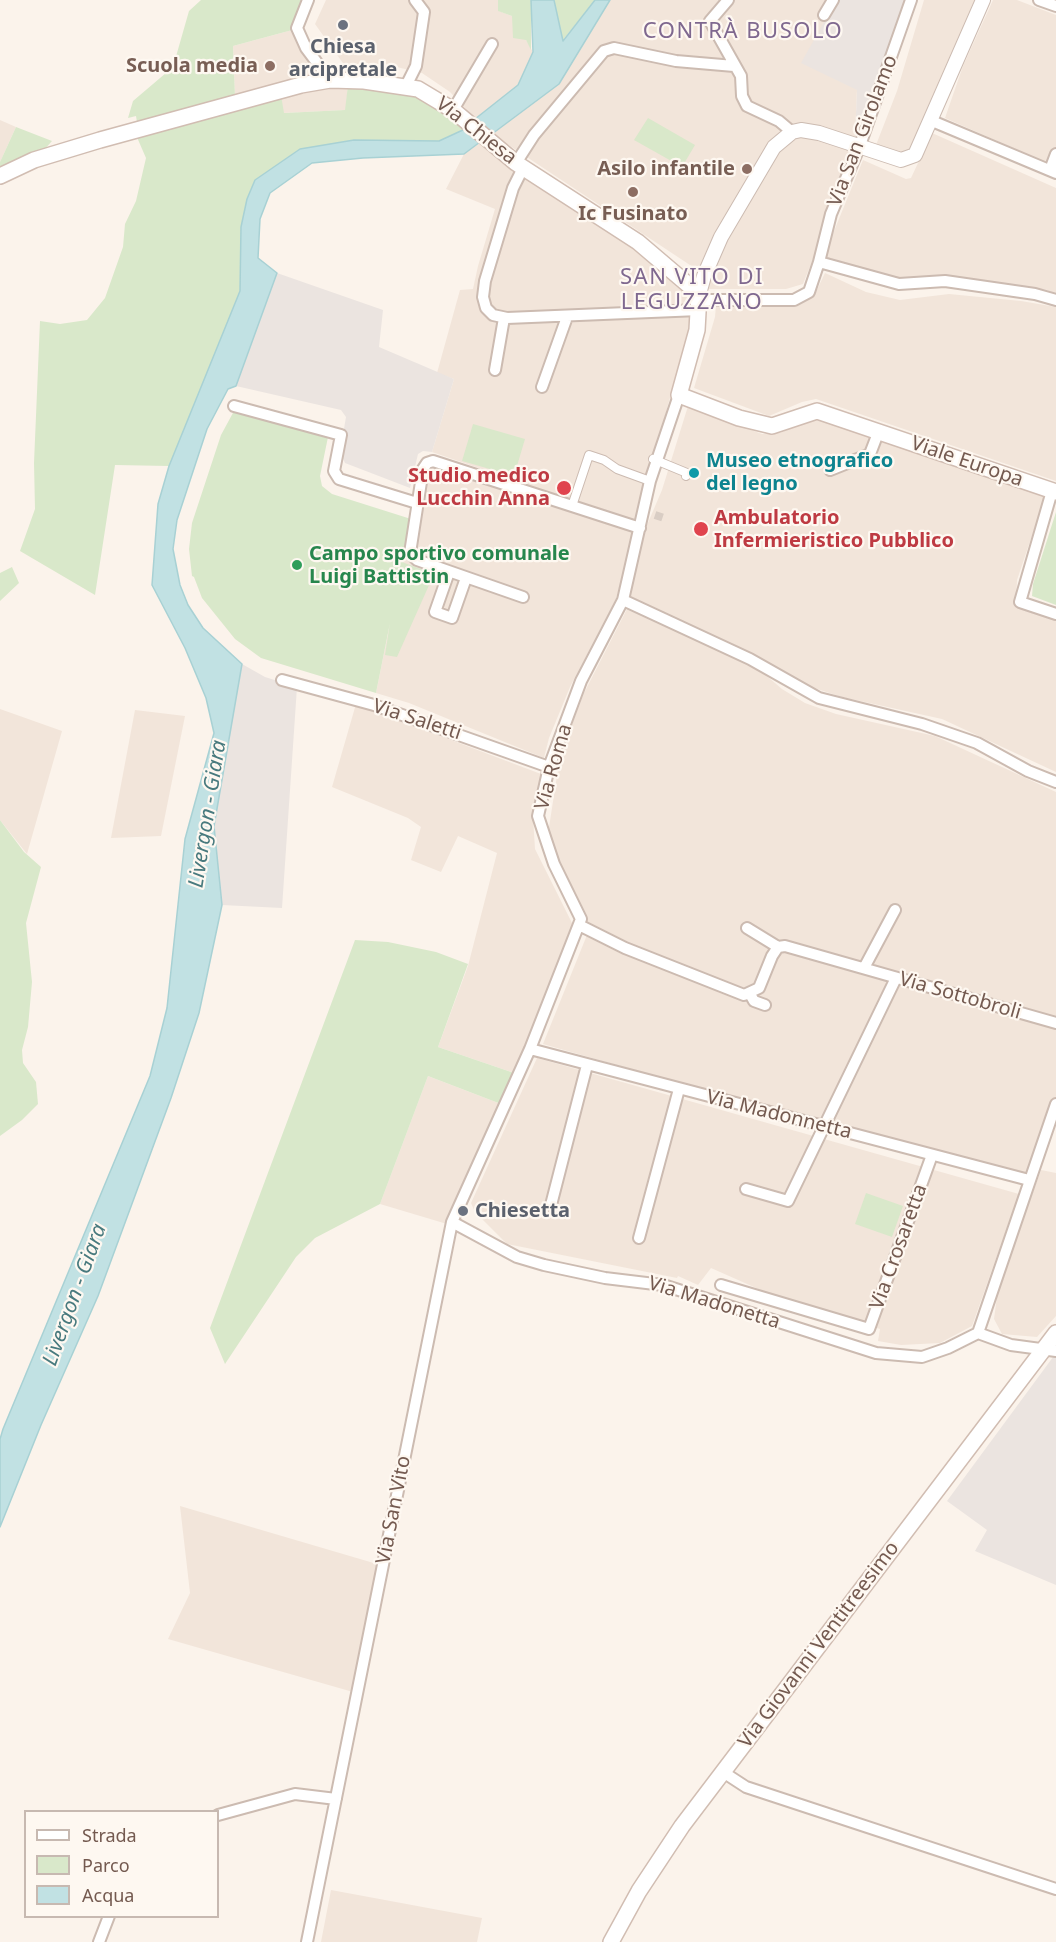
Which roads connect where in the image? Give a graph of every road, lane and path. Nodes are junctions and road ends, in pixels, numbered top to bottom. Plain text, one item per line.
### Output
1 (308, 0) edge
2 (415, 0) edge
3 (728, 0) edge
4 (833, 0) edge
5 (911, 0) edge
6 (983, 0) edge
7 (1039, 0) edge
8 (1056, 6) edge
9 (824, 15) dead end
10 (492, 44) dead end
11 (734, 66) junction
12 (330, 80) junction
13 (406, 86) junction
14 (453, 110) junction
15 (932, 121) junction
16 (792, 132) junction
17 (859, 148) junction
18 (1056, 154) edge
19 (520, 165) junction
20 (4, 170) edge
21 (1053, 171) edge
22 (819, 262) junction
23 (1056, 300) edge
24 (699, 301) junction
25 (567, 317) junction
26 (504, 318) junction
27 (495, 370) dead end
28 (542, 387) dead end
29 (679, 396) junction
30 (234, 406) dead end
31 (878, 433) junction
32 (655, 460) junction
33 (830, 470) dead end
34 (686, 476) dead end
35 (650, 481) junction
36 (1054, 492) edge
37 (417, 503) junction
38 (572, 506) junction
39 (640, 528) junction
40 (449, 572) junction
41 (466, 578) junction
42 (523, 597) dead end
43 (623, 600) junction
44 (1056, 614) edge
45 (282, 680) dead end
46 (549, 767) junction
47 (1056, 782) edge
48 (895, 910) dead end
49 (580, 922) junction
50 (747, 928) dead end
51 (777, 947) junction
52 (864, 968) junction
53 (896, 978) junction
54 (750, 994) junction
55 (765, 1005) dead end
56 (1056, 1023) edge
57 (530, 1049) junction
58 (587, 1065) junction
59 (679, 1089) junction
60 (1056, 1104) edge
61 (823, 1126) junction
62 (932, 1155) junction
63 (1029, 1180) junction
64 (746, 1188) dead end
65 (551, 1205) dead end
66 (452, 1222) junction
67 (639, 1238) dead end
68 (720, 1285) dead end
69 (978, 1333) junction
70 (1056, 1334) edge
71 (1047, 1351) edge
72 (723, 1772) junction
73 (336, 1799) junction
74 (219, 1815) edge
75 (1056, 1889) edge
76 (109, 1918) edge
77 (99, 1942) edge
78 (307, 1942) edge
79 (611, 1942) edge

1 - 12 street
2 - 13 street
3 - 11 street
4 - 9 street
5 - 17 street, Via San Girolamo
6 - 15 street
7 - 8 street
10 - 14 street
11 - 16 street
11 - 19 street
12 - 13 main road, Via Chiesa
12 - 20 main road, Via Chiesa
13 - 14 main road, Via Chiesa
14 - 19 main road, Via Chiesa
15 - 17 street
15 - 21 street
16 - 17 street
16 - 24 street
17 - 22 street, Via San Girolamo
18 - 21 street
19 - 24 main road, Via Chiesa
19 - 26 street
22 - 23 street
22 - 24 street, Via San Girolamo
24 - 25 street, Via San Girolamo
24 - 29 main road, Via Roma
25 - 26 street, Via San Girolamo
25 - 28 street
26 - 27 street
29 - 31 main road, Viale Europa
29 - 32 street, Via Roma
30 - 37 street
31 - 33 street
31 - 36 main road, Viale Europa
32 - 34 street
32 - 35 street, Via Roma
35 - 38 street
35 - 39 street, Via Roma
36 - 44 street
37 - 38 street
37 - 40 street
38 - 39 street
39 - 43 street, Via Roma
40 - 41 street
40 - 41 street
41 - 42 street
43 - 46 street, Via Roma
43 - 47 street
45 - 46 street, Via Saletti
46 - 49 street, Via Roma
48 - 52 street
49 - 54 street
49 - 57 street
50 - 51 street, Via Sottobroli
51 - 52 street, Via Sottobroli
51 - 54 street
52 - 53 street, Via Sottobroli
53 - 56 street, Via Sottobroli
53 - 61 street
54 - 55 street
57 - 58 street, Via Madonnetta
57 - 66 street
58 - 59 street, Via Madonnetta
58 - 65 street
59 - 61 street, Via Madonnetta
59 - 67 street
60 - 63 street
61 - 62 street, Via Madonnetta
61 - 64 street
62 - 63 street, Via Madonnetta
62 - 68 street, Via Crosaretta
63 - 69 street
66 - 69 street, Via Madonetta
66 - 73 street, Via San Vito
69 - 71 street
70 - 71 main road, Via Giovanni Ventitreesimo
71 - 72 main road, Via Giovanni Ventitreesimo
72 - 75 street
72 - 79 main road, Via Giovanni Ventitreesimo
73 - 74 street
73 - 78 street, Via San Vito
76 - 77 street

